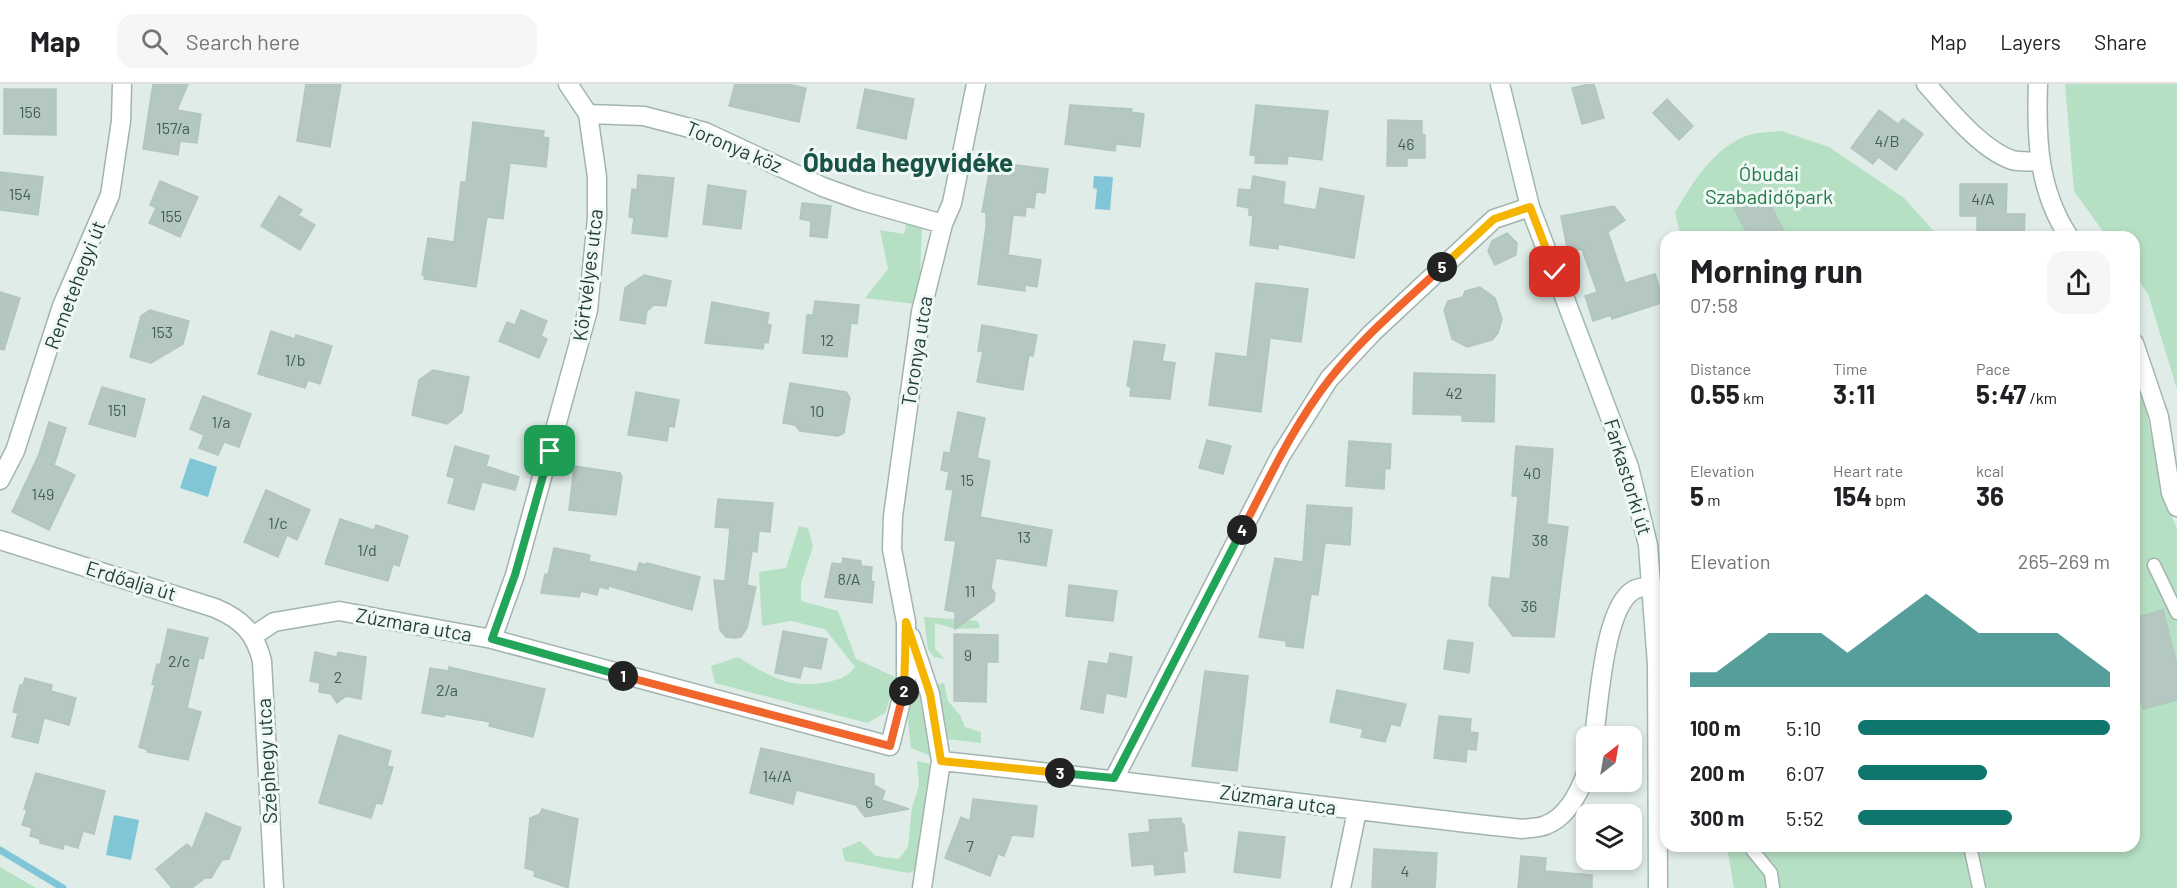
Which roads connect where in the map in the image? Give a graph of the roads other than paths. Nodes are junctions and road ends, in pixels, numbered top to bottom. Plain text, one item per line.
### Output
1 (122, 84) edge
2 (568, 84) edge
3 (976, 84) edge
4 (1500, 84) edge
5 (1926, 84) edge
6 (2038, 84) edge
7 (588, 114) junction
8 (2040, 162) junction
9 (1530, 207) junction
10 (943, 224) junction
11 (2066, 231) edge
12 (2140, 361) edge
13 (0, 480) edge
14 (2177, 507) edge
15 (0, 540) edge
16 (2154, 566) dead end
17 (1653, 586) junction
18 (2177, 613) edge
19 (906, 622) junction
20 (254, 636) junction
21 (492, 639) junction
22 (1596, 726) edge
23 (890, 746) joint
24 (941, 761) junction
25 (1114, 778) junction
26 (1577, 792) edge
27 (1358, 811) junction
28 (1754, 852) edge
29 (1971, 852) edge
30 (273, 888) edge
31 (922, 888) edge
32 (1341, 888) edge
33 (1658, 888) edge
34 (1773, 888) edge
35 (1979, 888) edge

1 - 13 street, Remetehegyi út
2 - 7 street, Körtvélyes utca
3 - 10 street, Toronya utca
4 - 9 street, Farkastorki út
5 - 8 street
6 - 8 street
7 - 10 street, Toronya köz
7 - 21 street, Körtvélyes utca
8 - 11 street
9 - 17 street, Farkastorki út
9 - 25 street
10 - 19 street, Toronya utca
12 - 14 street
15 - 20 street, Erdőalja út
16 - 18 lane
17 - 22 street
17 - 33 street, Farkastorki út
19 - 23 street, Toronya utca
19 - 24 street, Toronya utca
20 - 21 street, Zúzmara utca
20 - 30 street, Széphegy utca
21 - 23 street, Zúzmara utca
24 - 25 street, Zúzmara utca
24 - 31 street, Toronya utca
25 - 27 street, Zúzmara utca
26 - 27 street, Zúzmara utca
27 - 32 street
28 - 34 lane
29 - 35 lane

